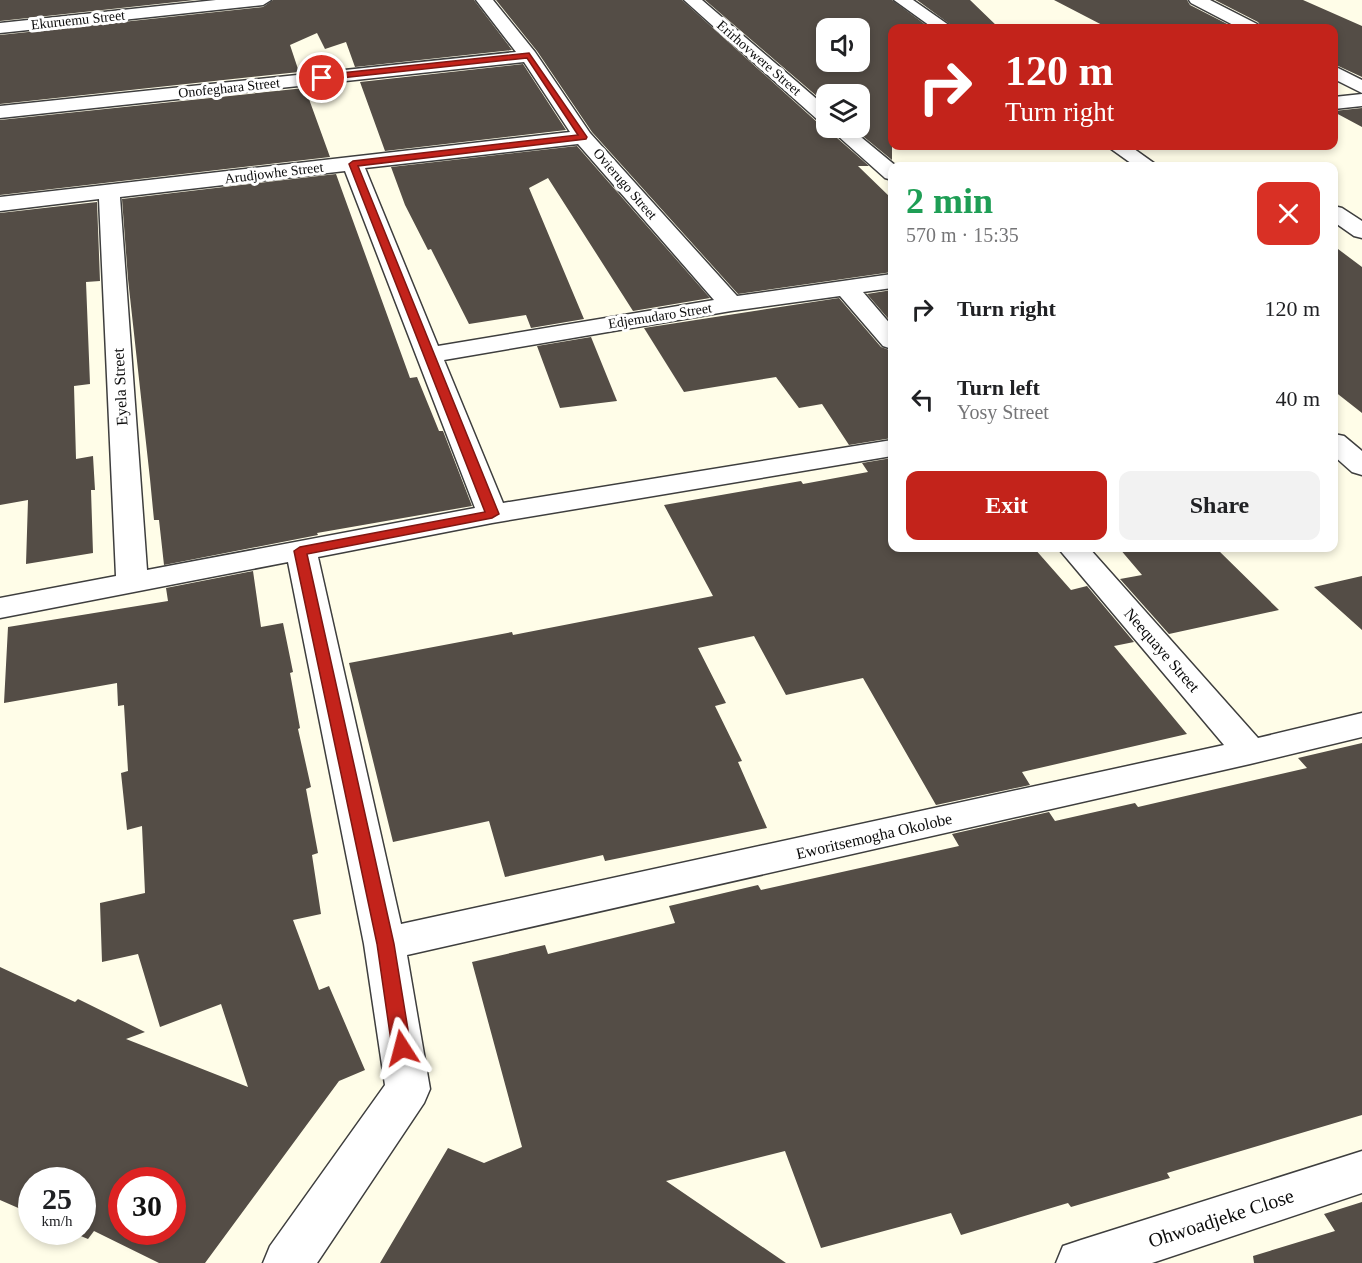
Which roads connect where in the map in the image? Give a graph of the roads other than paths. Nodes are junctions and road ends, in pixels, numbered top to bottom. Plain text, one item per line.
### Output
1 (263, 0) edge
2 (484, 0) edge
3 (692, 0) edge
4 (902, 0) edge
5 (1197, 0) edge
6 (938, 24) edge
7 (1243, 24) edge
8 (0, 28) edge
9 (529, 56) junction
10 (1338, 74) edge
11 (1362, 87) edge
12 (1362, 100) edge
13 (1338, 103) edge
14 (816, 108) edge
15 (0, 112) edge
16 (583, 137) junction
17 (851, 138) edge
18 (1123, 150) edge
19 (1142, 162) edge
20 (353, 164) junction
21 (888, 171) edge
22 (109, 192) junction
23 (0, 204) edge
24 (1362, 210) edge
25 (1338, 213) edge
26 (1338, 216) edge
27 (1362, 231) edge
28 (888, 282) edge
29 (846, 288) junction
30 (731, 304) junction
31 (888, 336) edge
32 (428, 355) junction
33 (1338, 445) edge
34 (888, 449) edge
35 (1362, 466) edge
36 (492, 514) junction
37 (300, 551) junction
38 (1076, 552) edge
39 (132, 582) junction
40 (0, 608) edge
41 (1362, 725) edge
42 (1250, 752) junction
43 (386, 944) junction
44 (1362, 1172) edge
45 (288, 1263) edge
46 (1081, 1263) edge

1 - 8 street, Ekuruemu Street
2 - 9 street, Ovierugo Street
3 - 14 street, Erirhovwere Street
4 - 6 street
5 - 7 street
9 - 15 street, Onofeghara Street
9 - 16 street, Ovierugo Street
10 - 11 street
12 - 13 street
16 - 20 street, Arudjowhe Street
16 - 30 street, Ovierugo Street
17 - 21 street
18 - 19 street
20 - 22 street, Arudjowhe Street
20 - 32 street
22 - 23 street, Arudjowhe Street
22 - 39 street, Eyela Street
24 - 25 street
26 - 27 street
28 - 29 street, Edjemudaro Street
29 - 30 street, Edjemudaro Street
29 - 31 street
30 - 32 street, Edjemudaro Street
32 - 36 street
33 - 35 street
34 - 36 street
36 - 37 street
37 - 39 street
37 - 43 street
38 - 42 street, Neequaye Street
39 - 40 street
41 - 42 street, Eworitsemogha Okolobe
42 - 43 street, Eworitsemogha Okolobe
43 - 45 street
44 - 46 street, Ohwoadjeke Close

